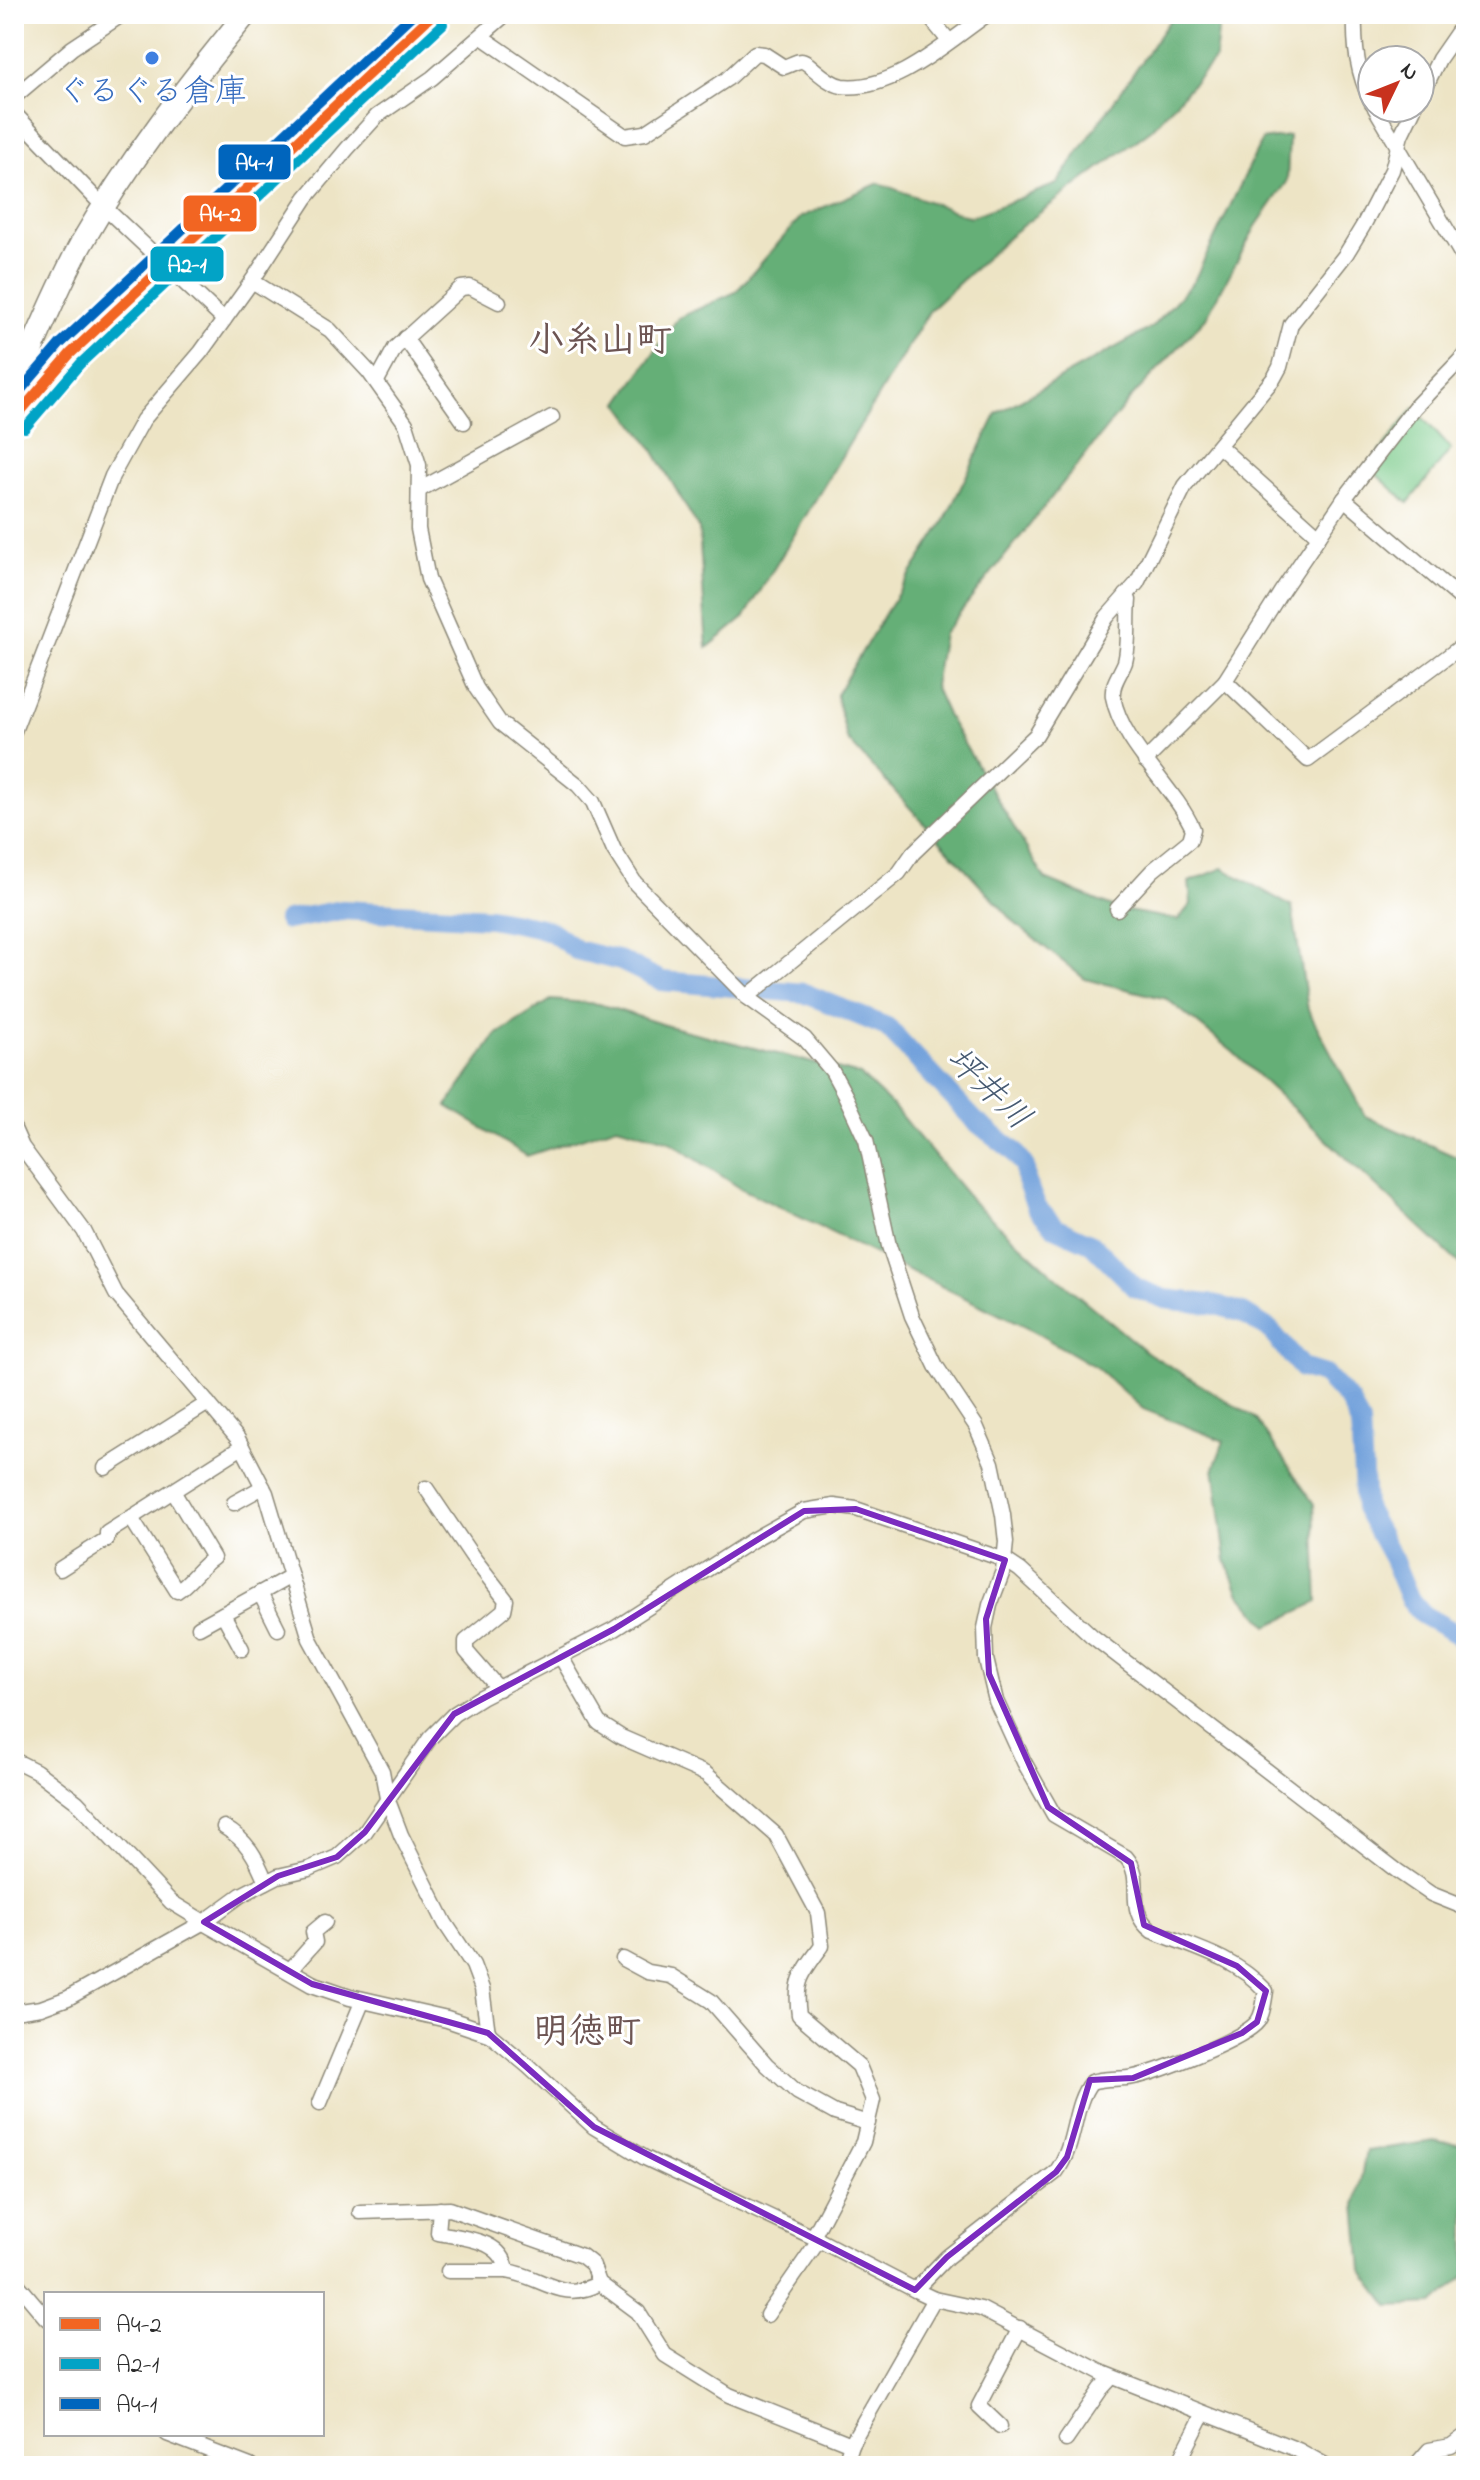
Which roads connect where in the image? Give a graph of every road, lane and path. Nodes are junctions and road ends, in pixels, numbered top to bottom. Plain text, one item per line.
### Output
1 (246, 14) edge
2 (433, 14) edge
3 (506, 14) edge
4 (927, 14) edge
5 (988, 14) edge
6 (1355, 14) edge
7 (113, 17) edge
8 (1466, 20) edge
9 (482, 37) junction
10 (949, 41) junction
11 (1356, 60) edge
12 (1436, 65) edge
13 (14, 97) edge
14 (14, 113) edge
15 (1384, 124) edge
16 (1405, 124) edge
17 (1398, 147) junction
18 (104, 207) junction
19 (80, 247) junction
20 (1466, 262) edge
21 (166, 263) junction
22 (252, 281) junction
23 (499, 302) dead end
24 (224, 320) junction
25 (405, 338) junction
26 (14, 353) edge
27 (70, 354) junction
28 (1466, 354) edge
29 (377, 381) junction
30 (14, 392) edge
31 (552, 417) dead end
32 (14, 419) edge
33 (464, 422) dead end
34 (1220, 447) junction
35 (419, 490) junction
36 (1344, 499) junction
37 (1319, 536) junction
38 (1126, 595) junction
39 (1466, 603) edge
40 (1466, 643) edge
41 (1225, 681) junction
42 (14, 731) edge
43 (1145, 761) junction
44 (1117, 909) dead end
45 (747, 997) junction
46 (14, 1129) edge
47 (208, 1403) junction
48 (242, 1447) junction
49 (105, 1468) dead end
50 (263, 1487) junction
51 (426, 1488) dead end
52 (173, 1491) junction
53 (234, 1503) dead end
54 (131, 1518) junction
55 (1005, 1560) junction
56 (60, 1569) dead end
57 (291, 1576) junction
58 (260, 1593) junction
59 (223, 1614) junction
60 (199, 1627) dead end
61 (278, 1629) dead end
62 (242, 1649) dead end
63 (561, 1657) junction
64 (499, 1689) junction
65 (14, 1760) edge
66 (387, 1798) junction
67 (224, 1827) dead end
68 (266, 1882) junction
69 (1466, 1908) edge
70 (204, 1922) junction
71 (325, 1922) dead end
72 (623, 1959) dead end
73 (290, 1970) junction
74 (363, 2000) junction
75 (14, 2012) edge
76 (488, 2033) junction
77 (320, 2103) dead end
78 (868, 2123) junction
79 (440, 2209) junction
80 (360, 2212) dead end
81 (816, 2238) junction
82 (448, 2271) dead end
83 (507, 2271) junction
84 (14, 2280) edge
85 (599, 2283) junction
86 (915, 2290) junction
87 (934, 2299) junction
88 (767, 2315) dead end
89 (44, 2316) edge
90 (1020, 2328) junction
91 (1112, 2377) junction
92 (1203, 2415) junction
93 (1000, 2426) dead end
94 (1466, 2435) edge
95 (172, 2436) edge
96 (1066, 2440) dead end
97 (851, 2444) junction
98 (250, 2466) edge
99 (839, 2466) edge
100 (1177, 2466) edge
101 (1327, 2466) edge
102 (1415, 2466) edge

1 - 18 highway
2 - 21 street
3 - 9 street
4 - 10 street
5 - 10 street
6 - 11 street
7 - 13 street
8 - 12 street
9 - 10 street
9 - 22 street
14 - 18 street
15 - 17 street
16 - 17 street
17 - 20 street
17 - 34 street
18 - 19 highway
18 - 21 street
19 - 26 highway
19 - 30 highway
21 - 24 street
21 - 27 street
22 - 24 street
22 - 29 street
23 - 25 street
24 - 42 street
25 - 29 street
25 - 33 street
27 - 30 street
27 - 32 street
28 - 36 street
29 - 35 street
31 - 35 street
34 - 37 street
34 - 38 street
35 - 45 street
36 - 37 street
36 - 39 street
37 - 41 street
38 - 43 street
38 - 45 street
40 - 41 street
41 - 43 street
43 - 44 street
45 - 55 street
46 - 47 street
47 - 48 street
47 - 49 street
48 - 50 street
48 - 52 street
50 - 53 street
50 - 57 street
51 - 64 street
52 - 54 street
52 - 54 street
54 - 56 street
55 - 63 street
55 - 69 street
55 - 86 street
57 - 58 street
57 - 66 street
58 - 59 street
58 - 61 street
59 - 60 street
59 - 62 street
63 - 64 street
63 - 78 street
64 - 66 street
65 - 70 street
66 - 68 street
66 - 76 street
67 - 68 street
68 - 70 street
70 - 73 street
70 - 75 street
71 - 73 street
72 - 78 street
73 - 74 street
74 - 76 street
74 - 77 street
76 - 81 street
78 - 81 street
79 - 80 street
79 - 83 street
79 - 85 street
81 - 86 street
81 - 88 street
82 - 83 street
83 - 85 street
84 - 89 street
85 - 97 street
86 - 87 street
87 - 90 street
87 - 97 street
90 - 91 street
90 - 93 street
91 - 92 street
91 - 96 street
92 - 100 street
92 - 101 street
94 - 102 street
95 - 98 street
97 - 99 street

